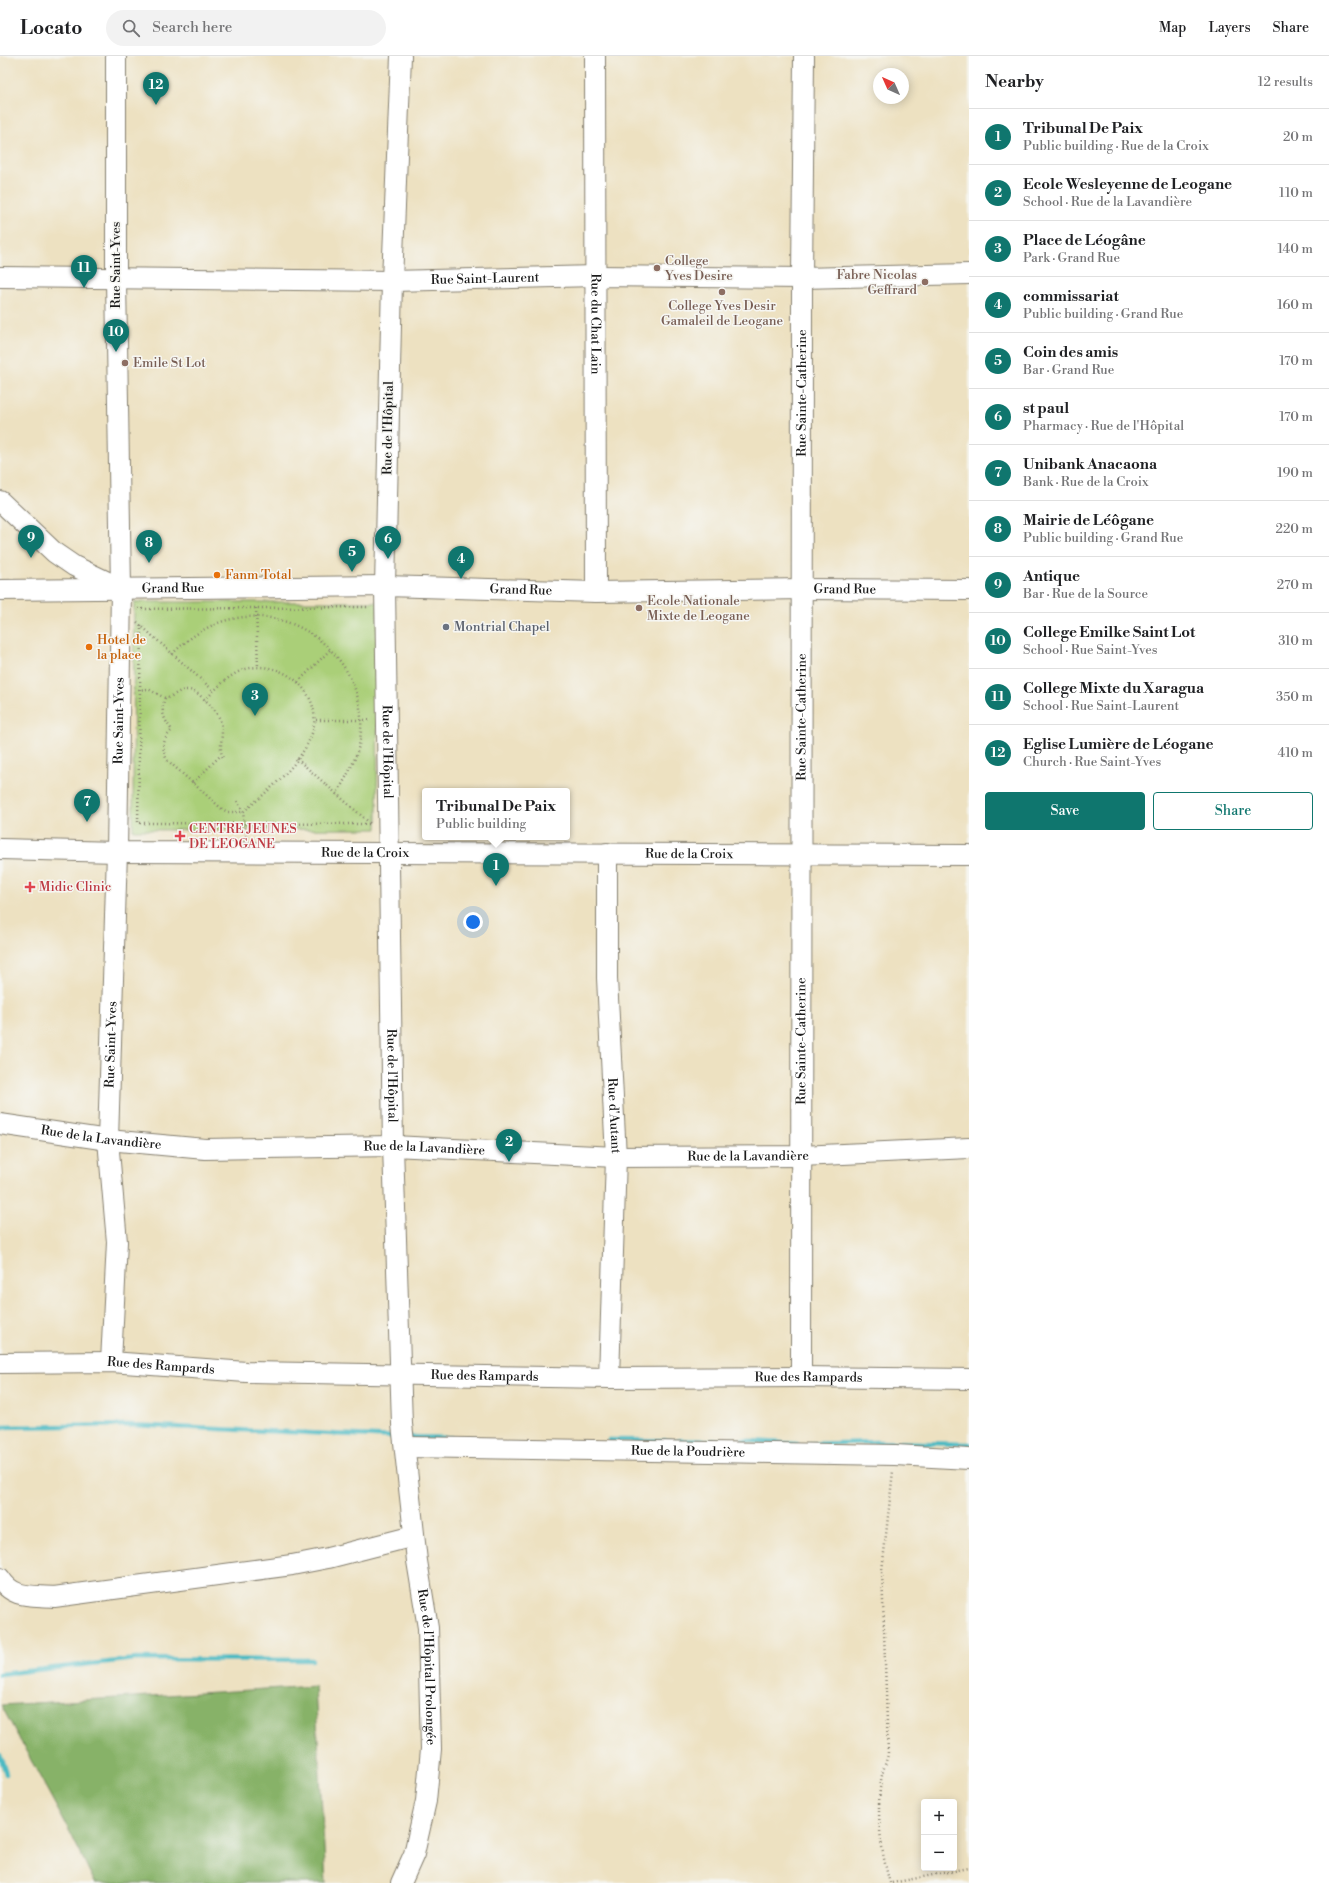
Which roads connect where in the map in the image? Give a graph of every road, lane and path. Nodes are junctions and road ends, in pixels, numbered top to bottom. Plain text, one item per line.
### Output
1 (116, 56) edge
2 (401, 56) edge
3 (595, 56) edge
4 (804, 56) edge
5 (969, 274) edge
6 (596, 276) junction
7 (0, 277) edge
8 (802, 278) junction
9 (116, 279) junction
10 (392, 281) junction
11 (0, 501) edge
12 (385, 586) junction
13 (256, 587) junction
14 (802, 589) junction
15 (0, 590) edge
16 (969, 590) edge
17 (596, 592) junction
18 (122, 602) junction
19 (256, 608) junction
20 (371, 614) dead end
21 (257, 616) junction
22 (141, 625) junction
23 (331, 649) junction
24 (172, 654) junction
25 (258, 667) junction
26 (298, 682) junction
27 (140, 690) junction
28 (214, 691) junction
29 (120, 692) junction
30 (165, 698) junction
31 (205, 700) junction
32 (315, 720) junction
33 (361, 720) junction
34 (375, 720) junction
35 (221, 755) junction
36 (223, 758) dead end
37 (297, 759) junction
38 (193, 783) junction
39 (336, 794) junction
40 (238, 801) dead end
41 (243, 812) junction
42 (371, 818) dead end
43 (245, 824) junction
44 (371, 825) junction
45 (389, 848) junction
46 (0, 849) edge
47 (117, 852) junction
48 (247, 852) junction
49 (606, 853) junction
50 (802, 854) junction
51 (969, 855) edge
52 (0, 1124) edge
53 (108, 1140) junction
54 (393, 1146) junction
55 (969, 1148) edge
56 (800, 1156) junction
57 (616, 1157) junction
58 (110, 1362) junction
59 (0, 1363) edge
60 (402, 1374) junction
61 (801, 1377) junction
62 (609, 1378) junction
63 (969, 1379) edge
64 (406, 1447) junction
65 (895, 1455) junction
66 (969, 1459) edge
67 (414, 1536) junction
68 (0, 1578) edge
69 (969, 1868) edge
70 (401, 1883) edge
71 (891, 1883) edge

1 - 9 street, Rue Saint-Yves
2 - 10 street, Rue de l'Hôpital
3 - 6 street, Rue du Chat Lain
4 - 8 street, Rue Sainte-Catherine
5 - 8 street, Rue Saint-Laurent
6 - 8 street, Rue Saint-Laurent
6 - 10 street, Rue Saint-Laurent
6 - 17 street, Rue du Chat Lain
7 - 9 street, Rue Saint-Laurent
8 - 14 street, Rue Sainte-Catherine
9 - 10 street, Rue Saint-Laurent
9 - 18 street, Rue Saint-Yves
10 - 12 street, Rue de l'Hôpital
11 - 18 street
12 - 13 street, Grand Rue
12 - 17 street, Grand Rue
12 - 34 street, Rue de l'Hôpital
13 - 18 street, Grand Rue
13 - 19 path
14 - 16 street, Grand Rue
14 - 17 street, Grand Rue
14 - 50 street, Rue Sainte-Catherine
15 - 18 street, Grand Rue
18 - 19 path
18 - 22 path
18 - 29 street, Rue Saint-Yves
19 - 20 path
19 - 21 path
21 - 23 path
21 - 24 path
21 - 25 path
22 - 24 path
22 - 27 path
23 - 26 path
23 - 33 path
24 - 28 path
25 - 26 path
25 - 28 path
26 - 32 path
27 - 29 path
27 - 30 path
27 - 43 path
28 - 31 path
29 - 47 street, Rue Saint-Yves
30 - 31 path
30 - 38 path
31 - 35 path
32 - 33 path
32 - 37 path
33 - 34 path
33 - 39 path
34 - 45 street, Rue de l'Hôpital
35 - 36 path
35 - 38 path
37 - 39 path
37 - 41 path
38 - 41 path
39 - 44 path
40 - 41 path
41 - 43 path
42 - 44 path
43 - 44 path
43 - 48 path
44 - 45 path
45 - 48 street, Rue de la Croix
45 - 49 street, Rue de la Croix
45 - 54 street, Rue de l'Hôpital
46 - 47 street, Rue de la Croix
47 - 48 street, Rue de la Croix
47 - 53 street, Rue Saint-Yves
49 - 50 street, Rue de la Croix
49 - 57 street, Rue d'Autant
50 - 51 street, Rue de la Croix
50 - 56 street, Rue Sainte-Catherine
52 - 53 street, Rue de la Lavandière
53 - 54 street, Rue de la Lavandière
53 - 58 street, Rue Saint-Yves
54 - 57 street, Rue de la Lavandière
54 - 60 street, Rue de l'Hôpital
55 - 56 street, Rue de la Lavandière
56 - 57 street, Rue de la Lavandière
56 - 61 street, Rue Sainte-Catherine
57 - 62 street, Rue d'Autant
58 - 59 street, Rue des Rampards
58 - 60 street, Rue des Rampards
60 - 62 street, Rue des Rampards
60 - 64 street, Rue de l'Hôpital
61 - 62 street, Rue des Rampards
61 - 63 street, Rue des Rampards
64 - 65 street, Rue de la Poudrière
64 - 67 street, Rue de l'Hôpital Prolongée
65 - 66 street, Rue de la Poudrière
65 - 71 path
67 - 68 street
67 - 70 street, Rue de l'Hôpital Prolongée
69 - 71 path

